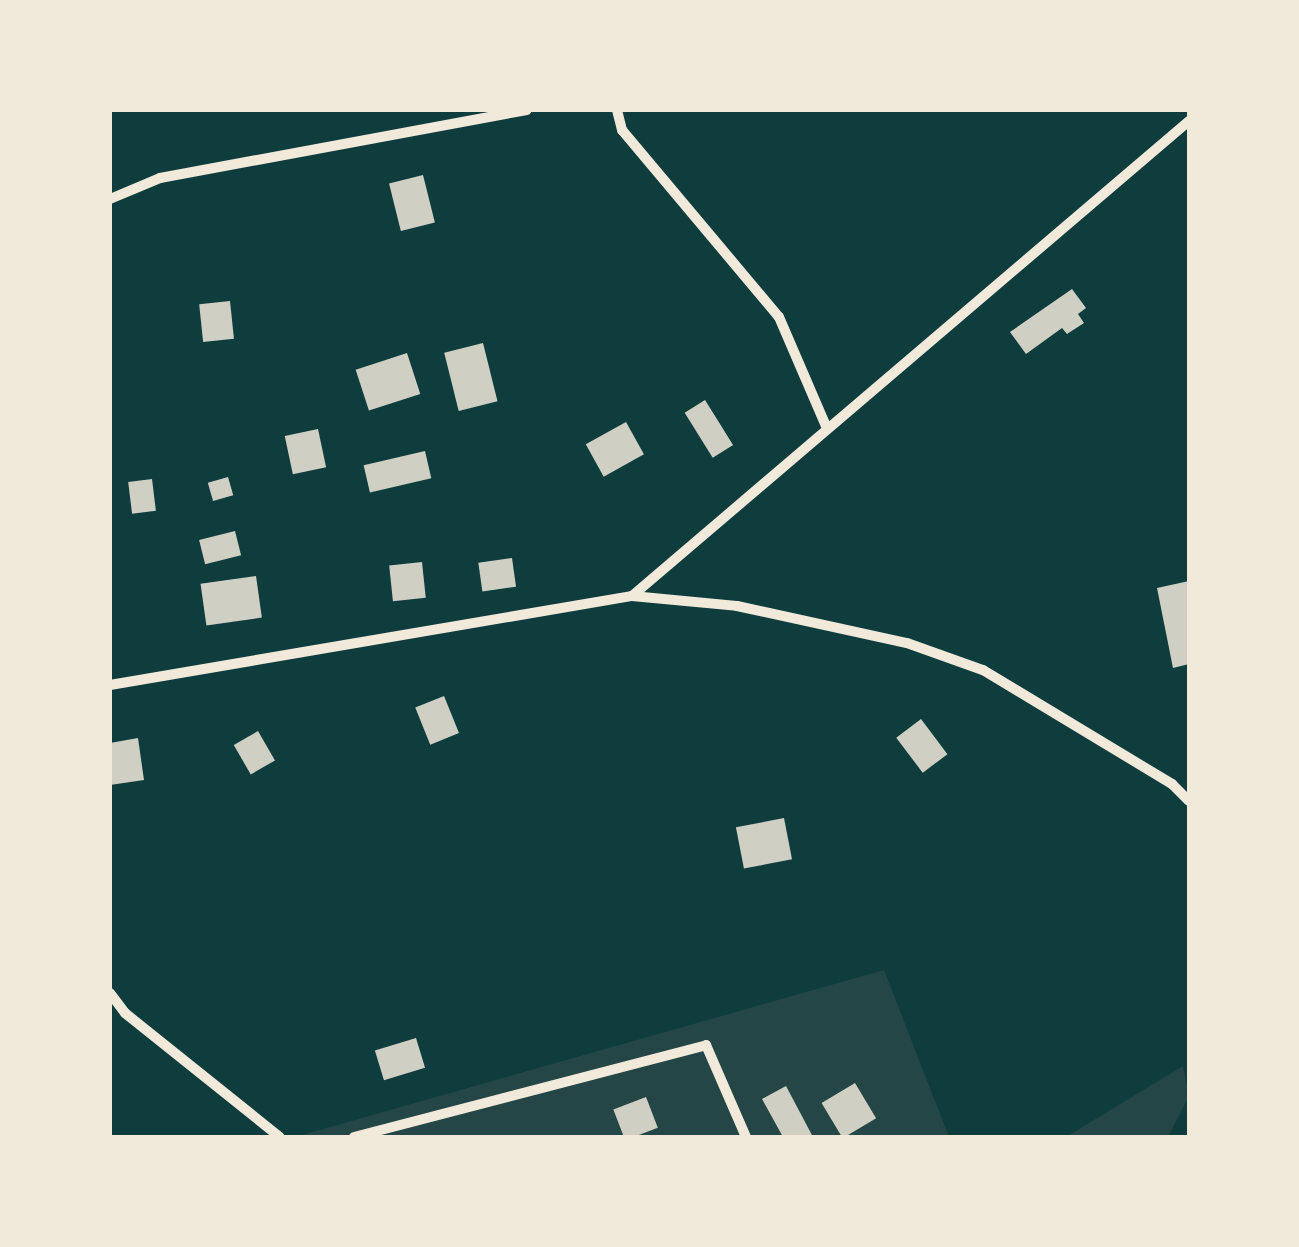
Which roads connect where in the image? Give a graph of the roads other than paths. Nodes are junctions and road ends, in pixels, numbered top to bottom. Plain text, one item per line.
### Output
1 (527, 110) edge
2 (617, 110) edge
3 (1189, 120) edge
4 (110, 198) edge
5 (826, 426) junction
6 (632, 596) junction
7 (110, 685) edge
8 (1189, 801) edge
9 (110, 993) edge
10 (389, 1132) edge
11 (280, 1137) edge
12 (354, 1137) edge
13 (746, 1137) edge

1 - 4 street
2 - 5 street
3 - 5 street
5 - 6 street
6 - 7 street
6 - 8 street
9 - 11 street
10 - 12 street
10 - 13 street

